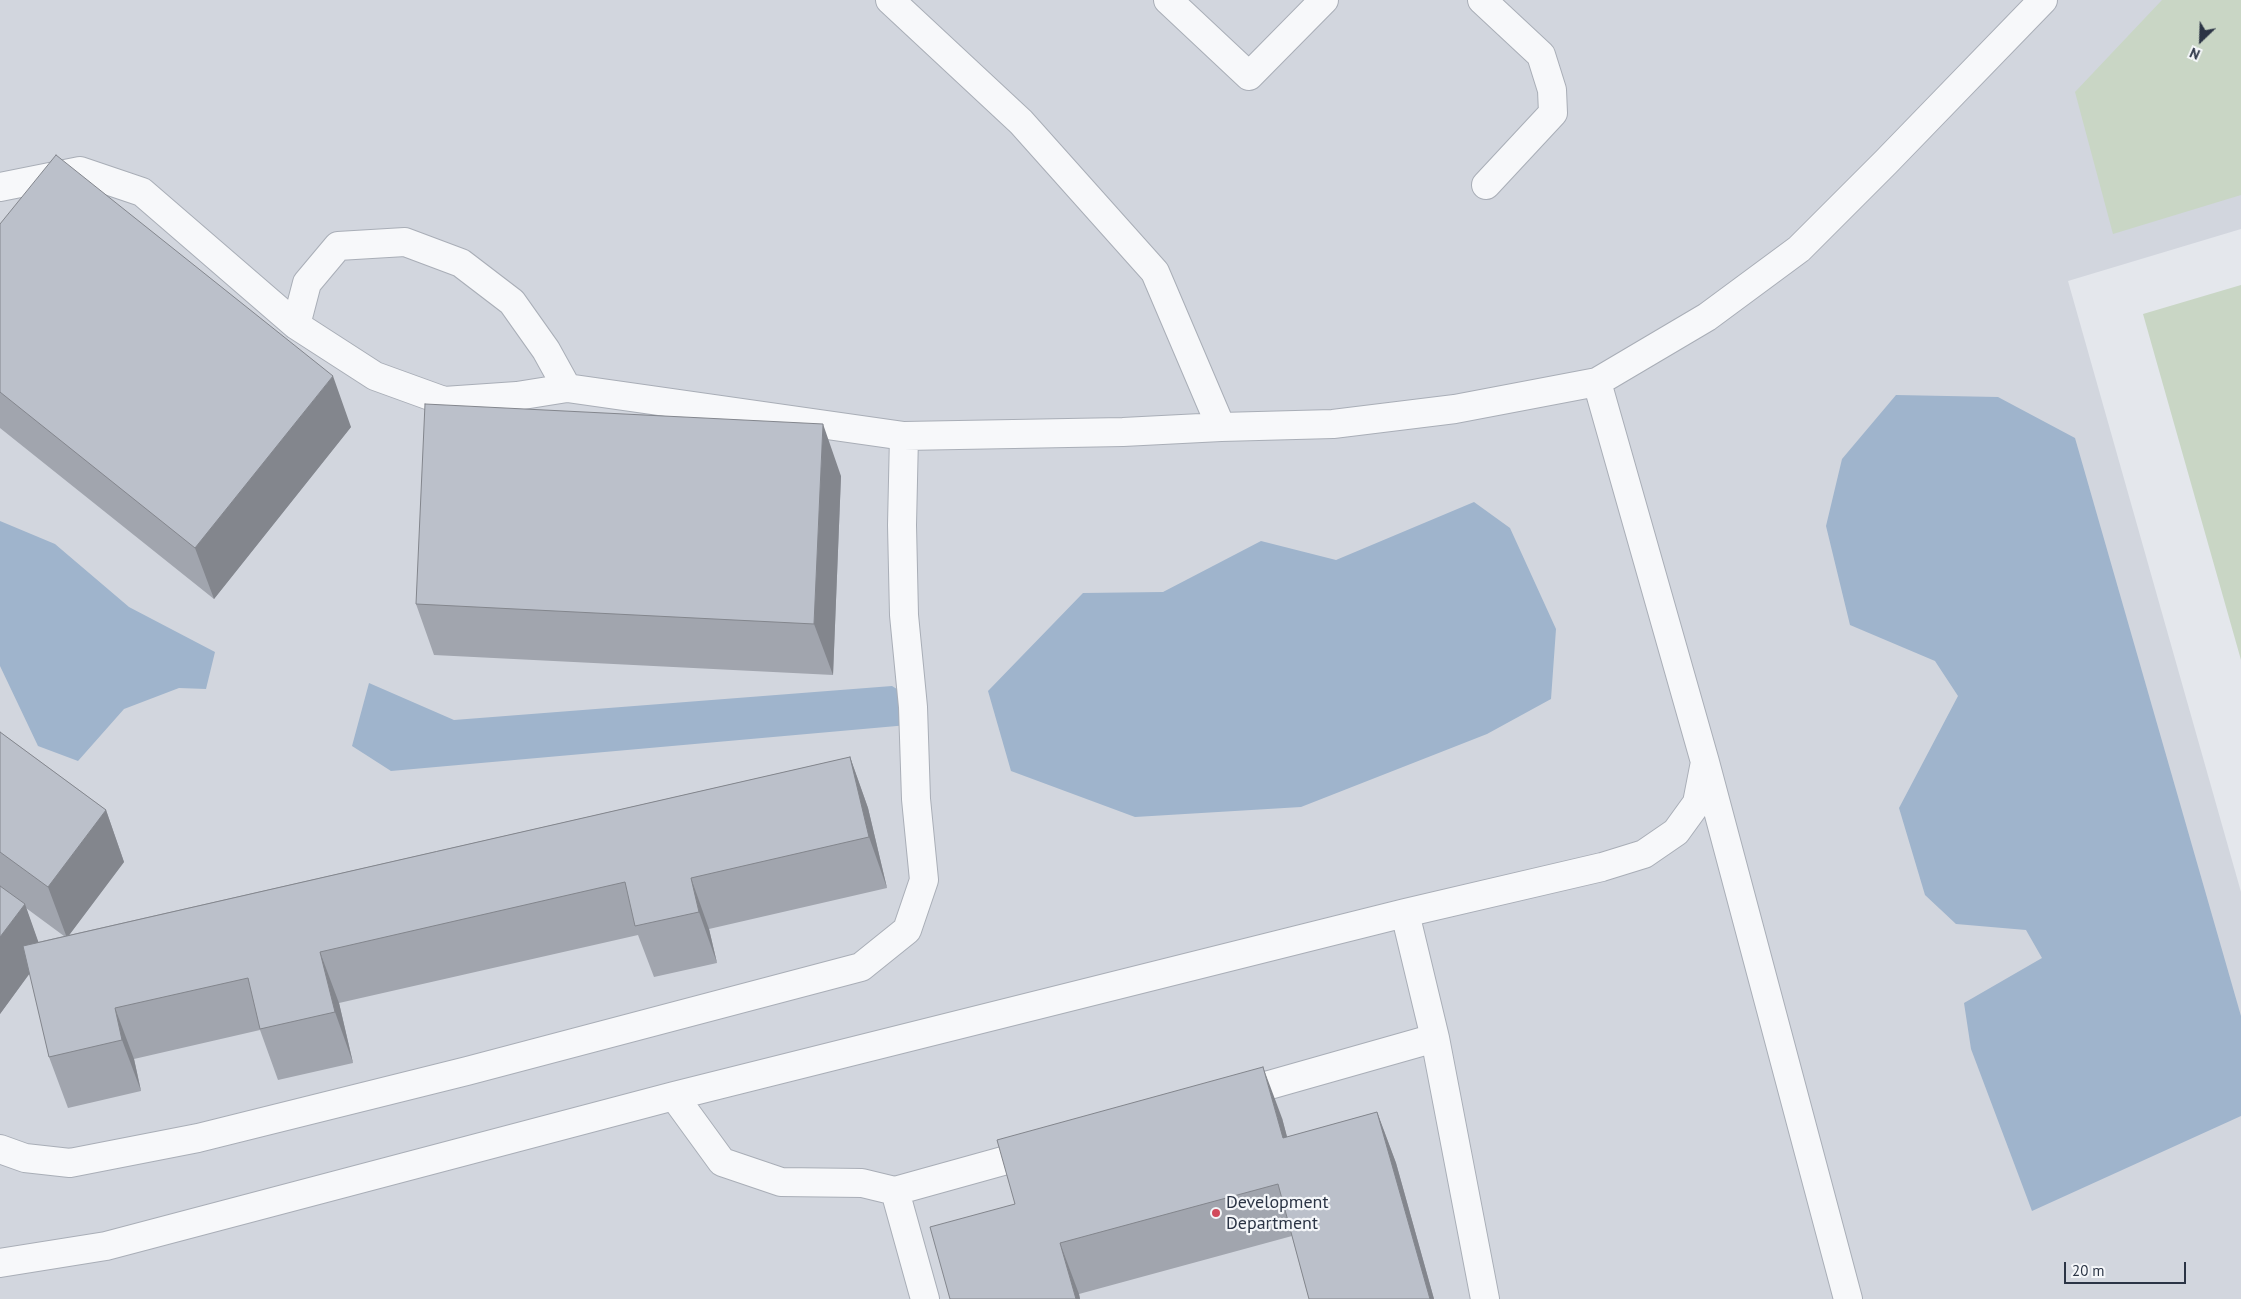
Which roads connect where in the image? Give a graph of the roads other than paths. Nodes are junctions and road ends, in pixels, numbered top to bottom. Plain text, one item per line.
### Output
1 (890, 0) edge
2 (1168, 0) edge
3 (1324, 0) edge
4 (1482, 0) edge
5 (2043, 0) edge
6 (1486, 185) dead end
7 (0, 187) edge
8 (296, 326) junction
9 (1597, 382) junction
10 (567, 388) junction
11 (1221, 428) junction
12 (904, 436) junction
13 (1705, 762) junction
14 (1405, 913) junction
15 (1435, 1038) junction
16 (674, 1096) junction
17 (1207, 1103) edge
18 (1065, 1143) edge
19 (0, 1149) edge
20 (895, 1191) junction
21 (0, 1263) edge
22 (925, 1299) edge
23 (1485, 1299) edge
24 (1848, 1299) edge

1 - 11 street
2 - 3 street
4 - 6 street
5 - 9 street
7 - 8 street
8 - 10 street
8 - 10 street
9 - 11 street
9 - 13 street
10 - 12 street
11 - 12 street
12 - 19 street
13 - 14 street
13 - 24 street
14 - 15 street
14 - 16 street
15 - 17 street
15 - 23 street
16 - 20 street
16 - 21 street
18 - 20 street
20 - 22 street

